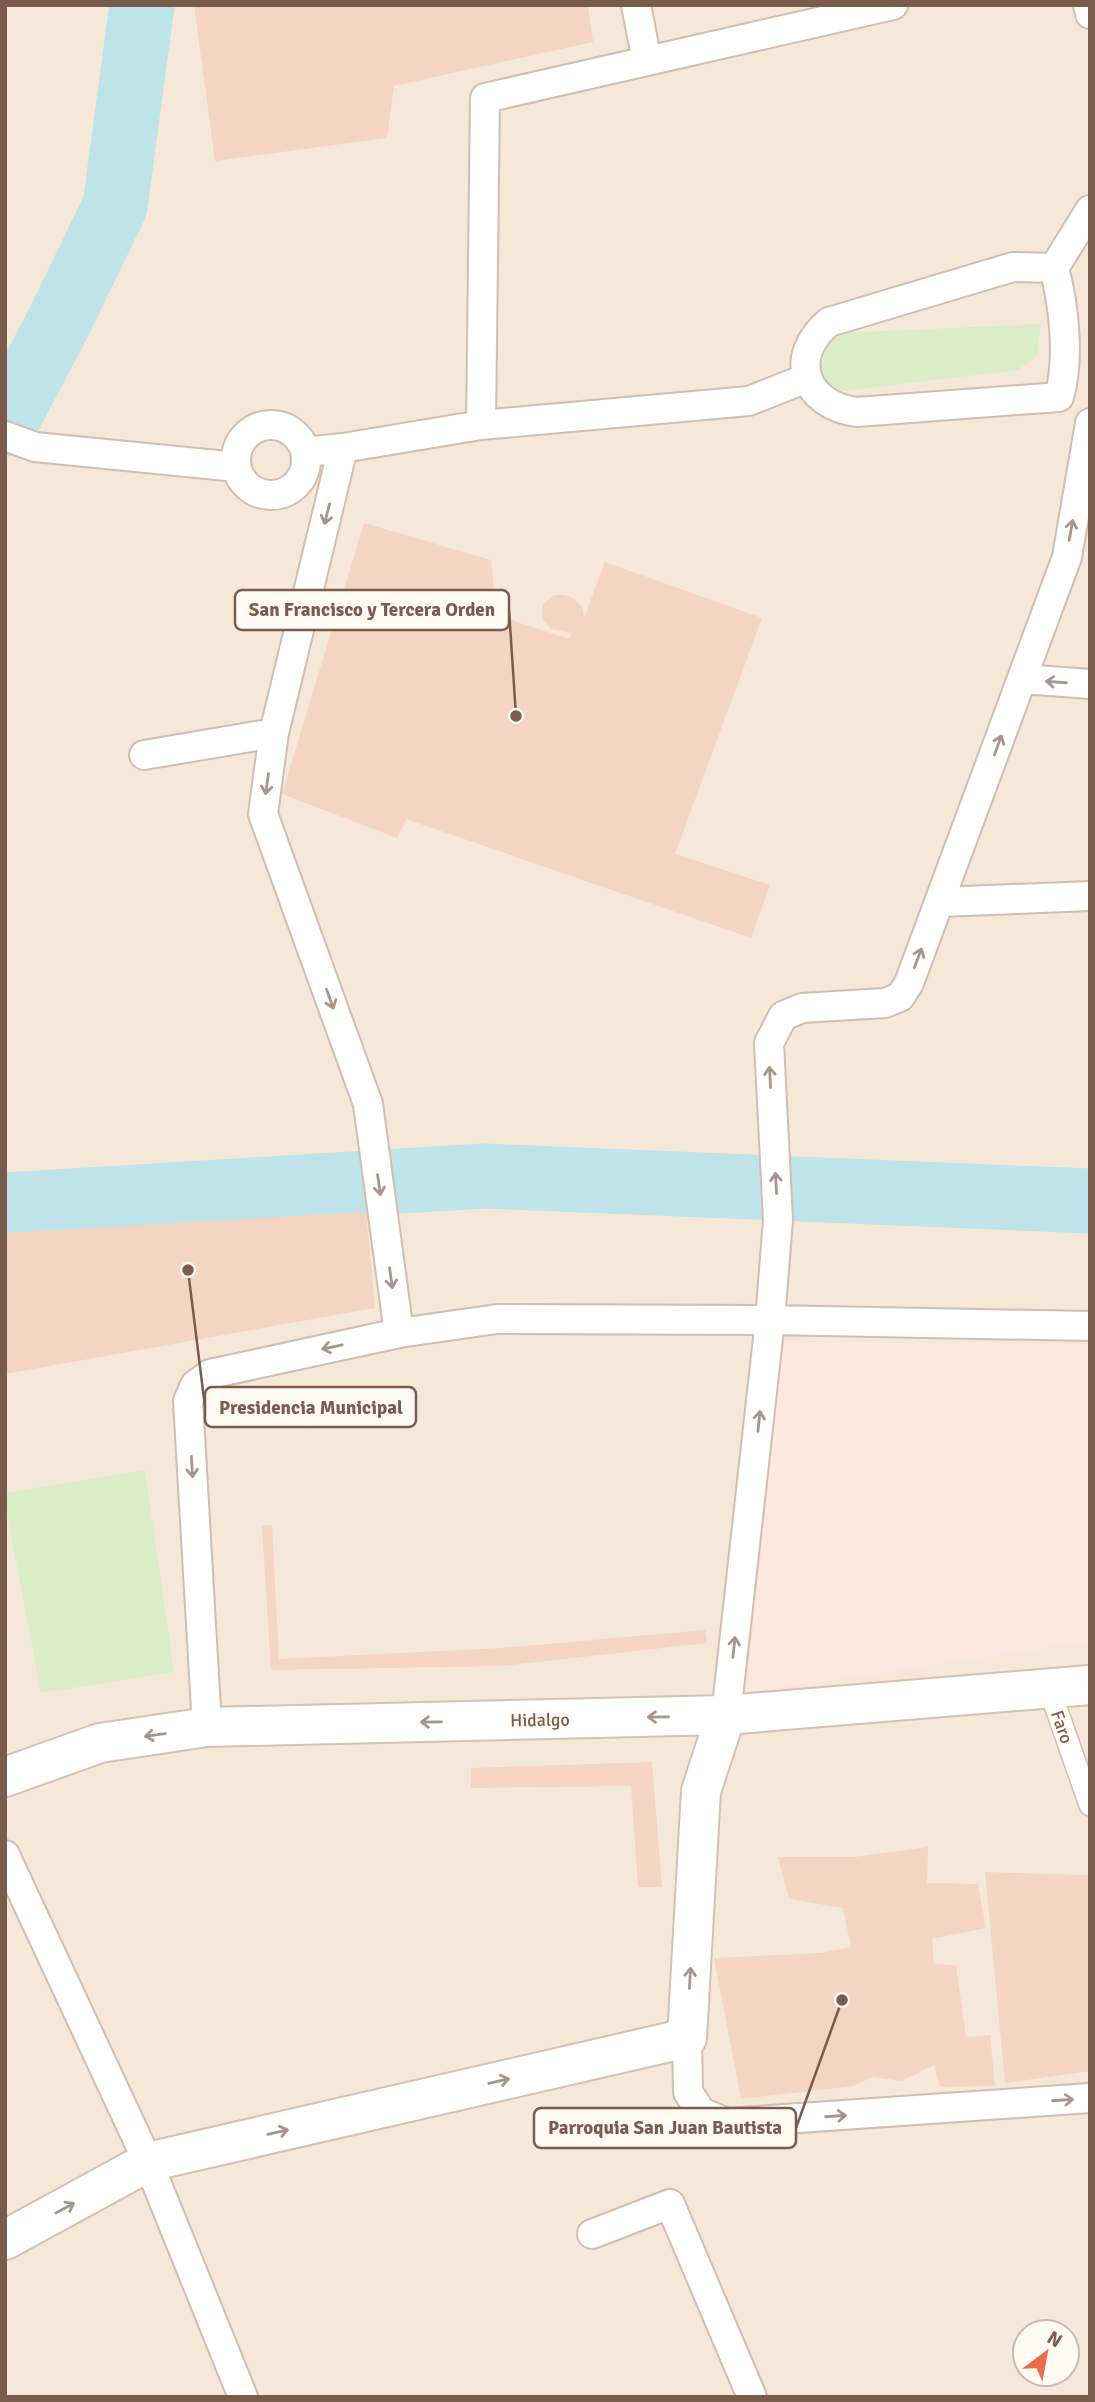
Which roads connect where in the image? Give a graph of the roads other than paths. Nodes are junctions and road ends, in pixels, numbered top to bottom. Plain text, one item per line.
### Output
1 (636, 5) edge
2 (893, 5) edge
3 (1088, 5) edge
4 (1090, 14) edge
5 (647, 61) junction
6 (1090, 210) edge
7 (1054, 268) junction
8 (807, 378) junction
9 (1059, 397) junction
10 (1090, 423) edge
11 (481, 425) junction
12 (5, 436) edge
13 (343, 448) junction
14 (306, 452) junction
15 (237, 467) junction
16 (1022, 679) junction
17 (1090, 684) edge
18 (274, 733) junction
19 (144, 755) dead end
20 (1090, 896) edge
21 (940, 902) junction
22 (770, 1320) junction
23 (1090, 1326) edge
24 (399, 1333) junction
25 (1077, 1685) edge
26 (726, 1715) junction
27 (207, 1727) junction
28 (6, 1774) edge
29 (1090, 1805) edge
30 (5, 1855) edge
31 (687, 2038) junction
32 (1090, 2098) edge
33 (148, 2162) junction
34 (592, 2234) dead end
35 (5, 2240) edge
36 (243, 2397) edge
37 (752, 2397) edge

1 - 5 street
2 - 5 street
3 - 4 street
5 - 11 street
6 - 7 street
7 - 8 street
7 - 9 street
8 - 9 street
8 - 11 street
9 - 10 street
16 -> 10 street
11 - 13 street
12 - 15 street
13 - 14 street
13 -> 18 street
14 - 15 street
14 - 15 street
17 -> 16 street
21 -> 16 street
18 - 19 street
18 -> 24 street
20 - 21 street
22 -> 21 street
22 - 23 street
22 - 24 street
26 -> 22 street
24 -> 27 street
25 - 26 main road, Hidalgo
25 - 29 street, Faro
26 -> 27 main road, Hidalgo
31 -> 26 main road
27 -> 28 main road, Hidalgo
30 - 33 street
31 -> 32 street
33 -> 31 main road
35 -> 33 main road
33 - 36 street
34 - 37 street

